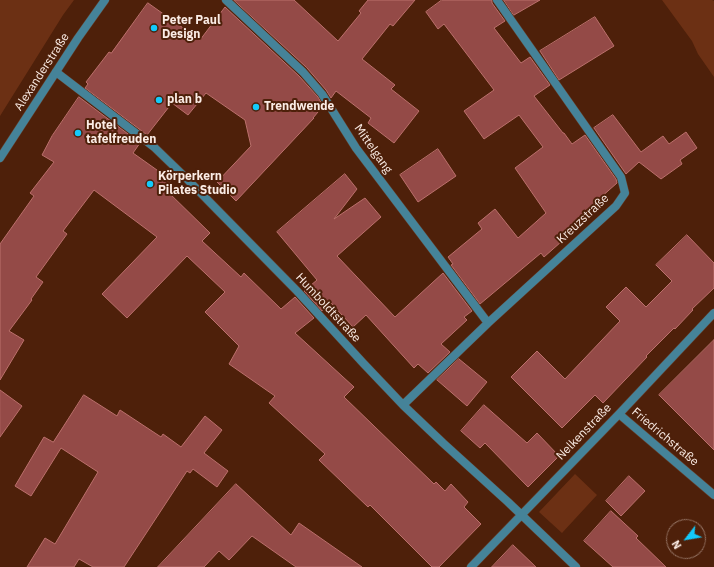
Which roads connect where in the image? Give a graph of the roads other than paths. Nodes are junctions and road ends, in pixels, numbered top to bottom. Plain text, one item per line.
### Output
1 (105, 0) edge
2 (226, 0) edge
3 (497, 0) edge
4 (56, 72) junction
5 (0, 158) edge
6 (714, 313) edge
7 (488, 323) junction
8 (403, 405) junction
9 (618, 414) junction
10 (714, 495) edge
11 (521, 515) junction
12 (471, 567) edge
13 (576, 567) edge

1 - 4 street, Alexanderstraße
2 - 7 street, Mittelgang
3 - 7 street, Kreuzstraße
4 - 5 street, Alexanderstraße
4 - 8 street, Humboldtstraße
6 - 9 street, Nelkenstraße
7 - 8 street, Kreuzstraße
8 - 11 street, Humboldtstraße
9 - 10 street, Friedrichstraße
9 - 11 street, Nelkenstraße
11 - 12 street, Nelkenstraße
11 - 13 street, Humboldtstraße

